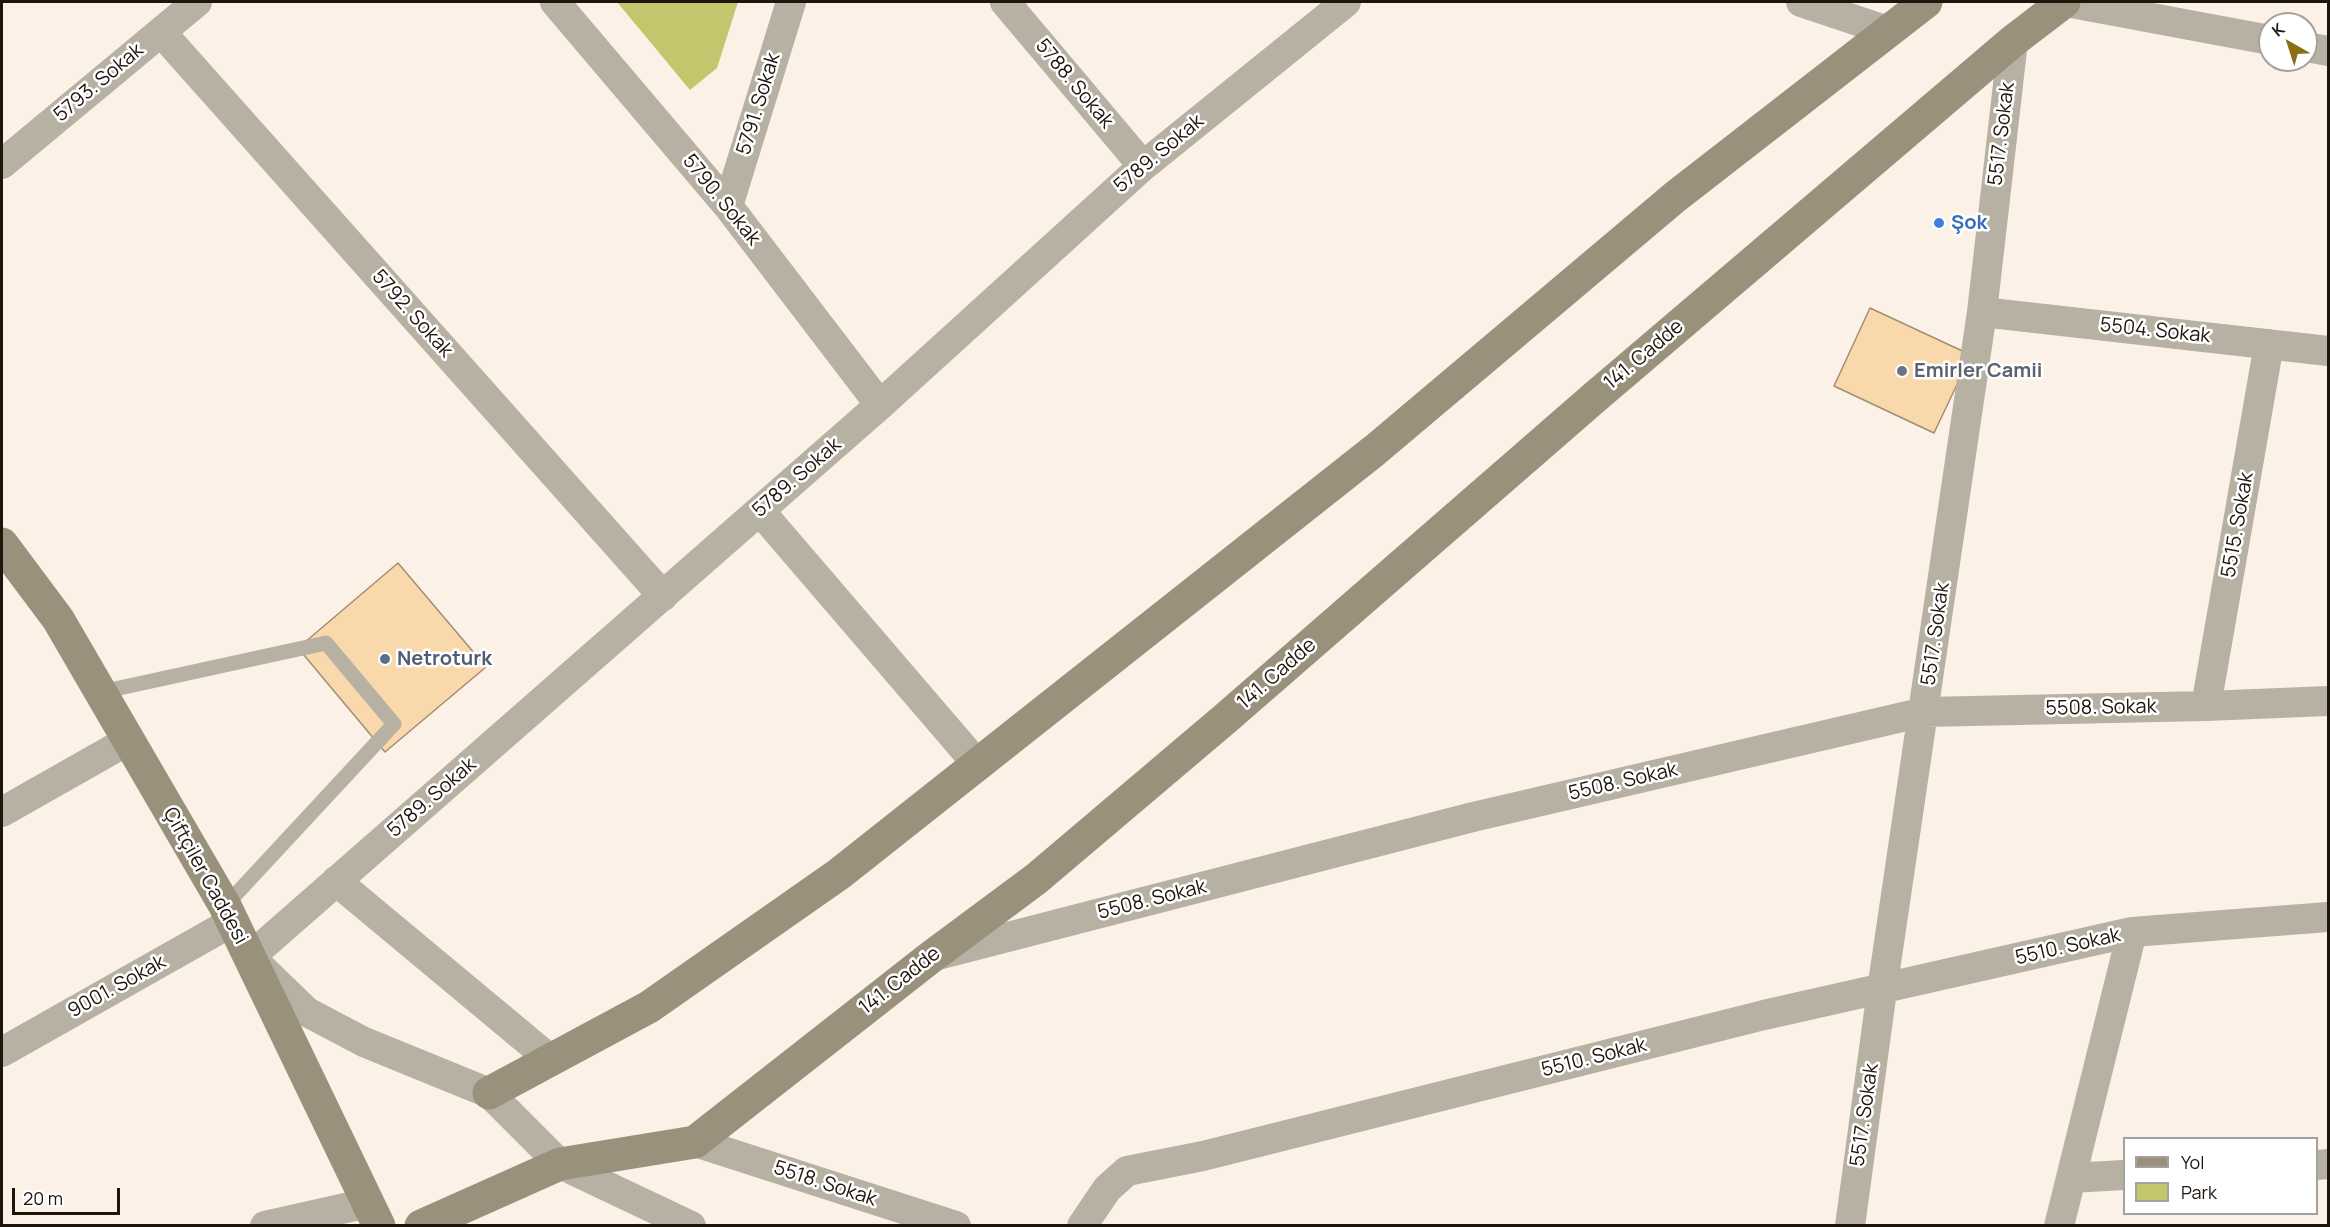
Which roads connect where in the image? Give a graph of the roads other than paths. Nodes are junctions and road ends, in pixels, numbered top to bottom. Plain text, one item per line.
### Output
1 (197, 2) edge
2 (555, 2) edge
3 (791, 2) edge
4 (1005, 2) edge
5 (1346, 2) edge
6 (1801, 2) edge
7 (1926, 2) edge
8 (2065, 2) edge
9 (1888, 31) junction
10 (161, 32) junction
11 (2258, 38) edge
12 (2013, 41) junction
13 (2, 164) edge
14 (1143, 166) junction
15 (728, 206) junction
16 (1982, 312) junction
17 (2269, 344) junction
18 (2328, 351) edge
19 (880, 405) junction
20 (760, 511) junction
21 (2, 547) edge
22 (663, 596) junction
23 (101, 692) junction
24 (2328, 701) edge
25 (2206, 706) junction
26 (1924, 712) junction
27 (129, 740) junction
28 (978, 765) junction
29 (2, 812) edge
30 (336, 881) junction
31 (229, 914) junction
32 (2328, 917) edge
33 (2132, 932) junction
34 (250, 957) junction
35 (931, 957) junction
36 (1882, 990) junction
37 (2, 1052) edge
38 (551, 1060) junction
39 (489, 1093) junction
40 (695, 1142) junction
41 (560, 1164) junction
42 (2123, 1175) edge
43 (2071, 1178) junction
44 (374, 1214) edge
45 (265, 1226) edge
46 (421, 1226) edge
47 (691, 1226) edge
48 (956, 1226) edge
49 (1082, 1226) edge
50 (1850, 1226) edge
51 (2059, 1226) edge

1 - 10 street, 5793. Sokak
2 - 15 street, 5790. Sokak
3 - 15 street, 5791. Sokak
4 - 14 street, 5788. Sokak
5 - 14 street, 5789. Sokak
6 - 9 street
7 - 9 street
8 - 11 street
8 - 12 street, 141. Cadde
9 - 28 street
10 - 13 street, 5793. Sokak
10 - 22 street, 5792. Sokak
12 - 16 street, 5517. Sokak
12 - 35 street, 141. Cadde
14 - 19 street, 5789. Sokak
15 - 19 street, 5790. Sokak
16 - 17 street, 5504. Sokak
16 - 26 street, 5517. Sokak
17 - 18 street, 5504. Sokak
17 - 25 street, 5515. Sokak
19 - 20 street, 5789. Sokak
20 - 22 street, 5789. Sokak
20 - 28 street
21 - 23 street, Çiftçiler Caddesi
22 - 30 street, 5789. Sokak
23 - 27 street, Çiftçiler Caddesi
23 - 31 lane
24 - 25 street, 5508. Sokak
25 - 26 street, 5508. Sokak
26 - 35 street, 5508. Sokak
26 - 36 street, 5517. Sokak
27 - 29 street
27 - 31 street, Çiftçiler Caddesi
28 - 38 street
30 - 34 street, 5789. Sokak
30 - 38 street
31 - 34 street, Çiftçiler Caddesi
31 - 37 street, 9001. Sokak
32 - 33 street, 5510. Sokak
33 - 36 street, 5510. Sokak
33 - 43 street
34 - 39 street
34 - 44 street, Çiftçiler Caddesi
35 - 40 street, 141. Cadde
36 - 49 street, 5510. Sokak
36 - 50 street, 5517. Sokak
38 - 39 street
39 - 41 street
40 - 41 street, 141. Cadde
40 - 48 street, 5518. Sokak
41 - 46 street, 141. Cadde
41 - 47 street
42 - 43 street
43 - 51 street
44 - 45 street

